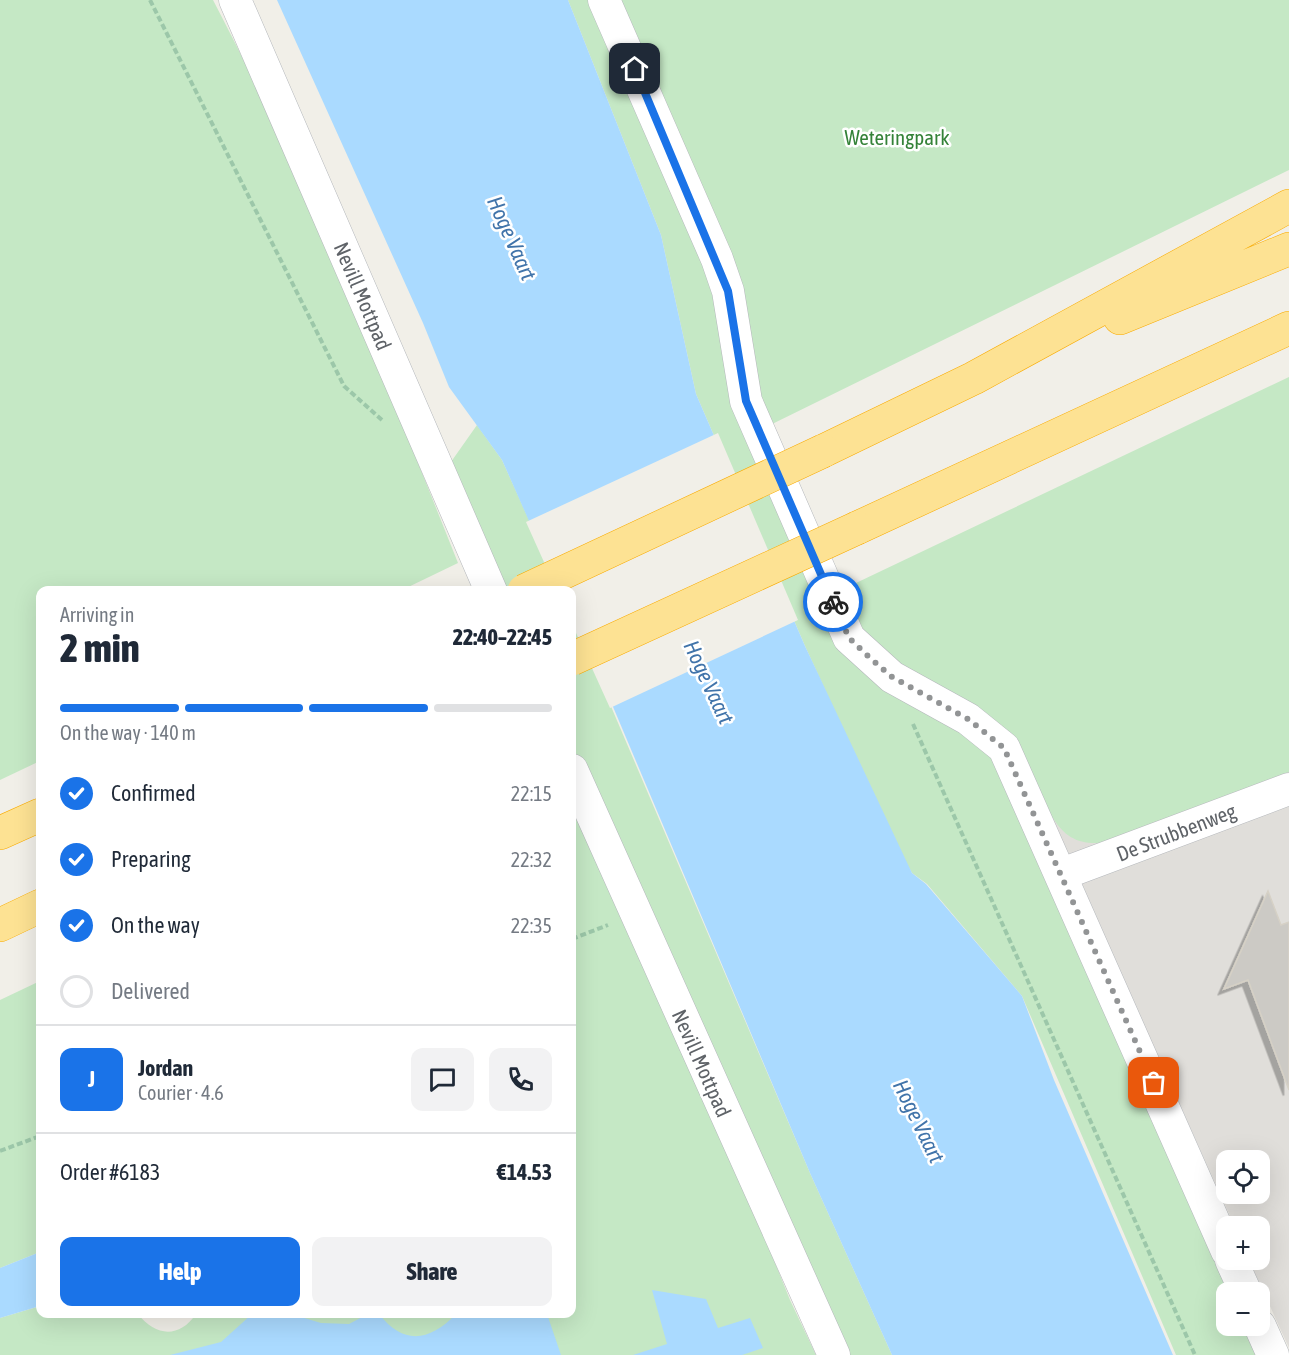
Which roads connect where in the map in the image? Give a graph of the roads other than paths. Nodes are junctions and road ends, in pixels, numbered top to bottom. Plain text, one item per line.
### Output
1 (235, 0) edge
2 (604, 0) edge
3 (1289, 206) edge
4 (1289, 249) edge
5 (1289, 328) edge
6 (974, 378) junction
7 (488, 586) edge
8 (535, 586) edge
9 (576, 657) edge
10 (576, 779) edge
11 (1289, 789) edge
12 (36, 816) edge
13 (0, 833) edge
14 (1062, 874) junction
15 (36, 908) edge
16 (0, 925) edge
17 (1216, 1226) edge
18 (1264, 1336) edge
19 (834, 1355) edge
20 (1273, 1355) edge

1 - 7 street, Nevill Mottpad
2 - 14 street
3 - 6 highway
4 - 6 highway
5 - 9 highway, bridge
6 - 8 highway, bridge
10 - 19 street, Nevill Mottpad
11 - 14 street, De Strubbenweg
12 - 13 highway
14 - 17 street
15 - 16 highway
18 - 20 street

